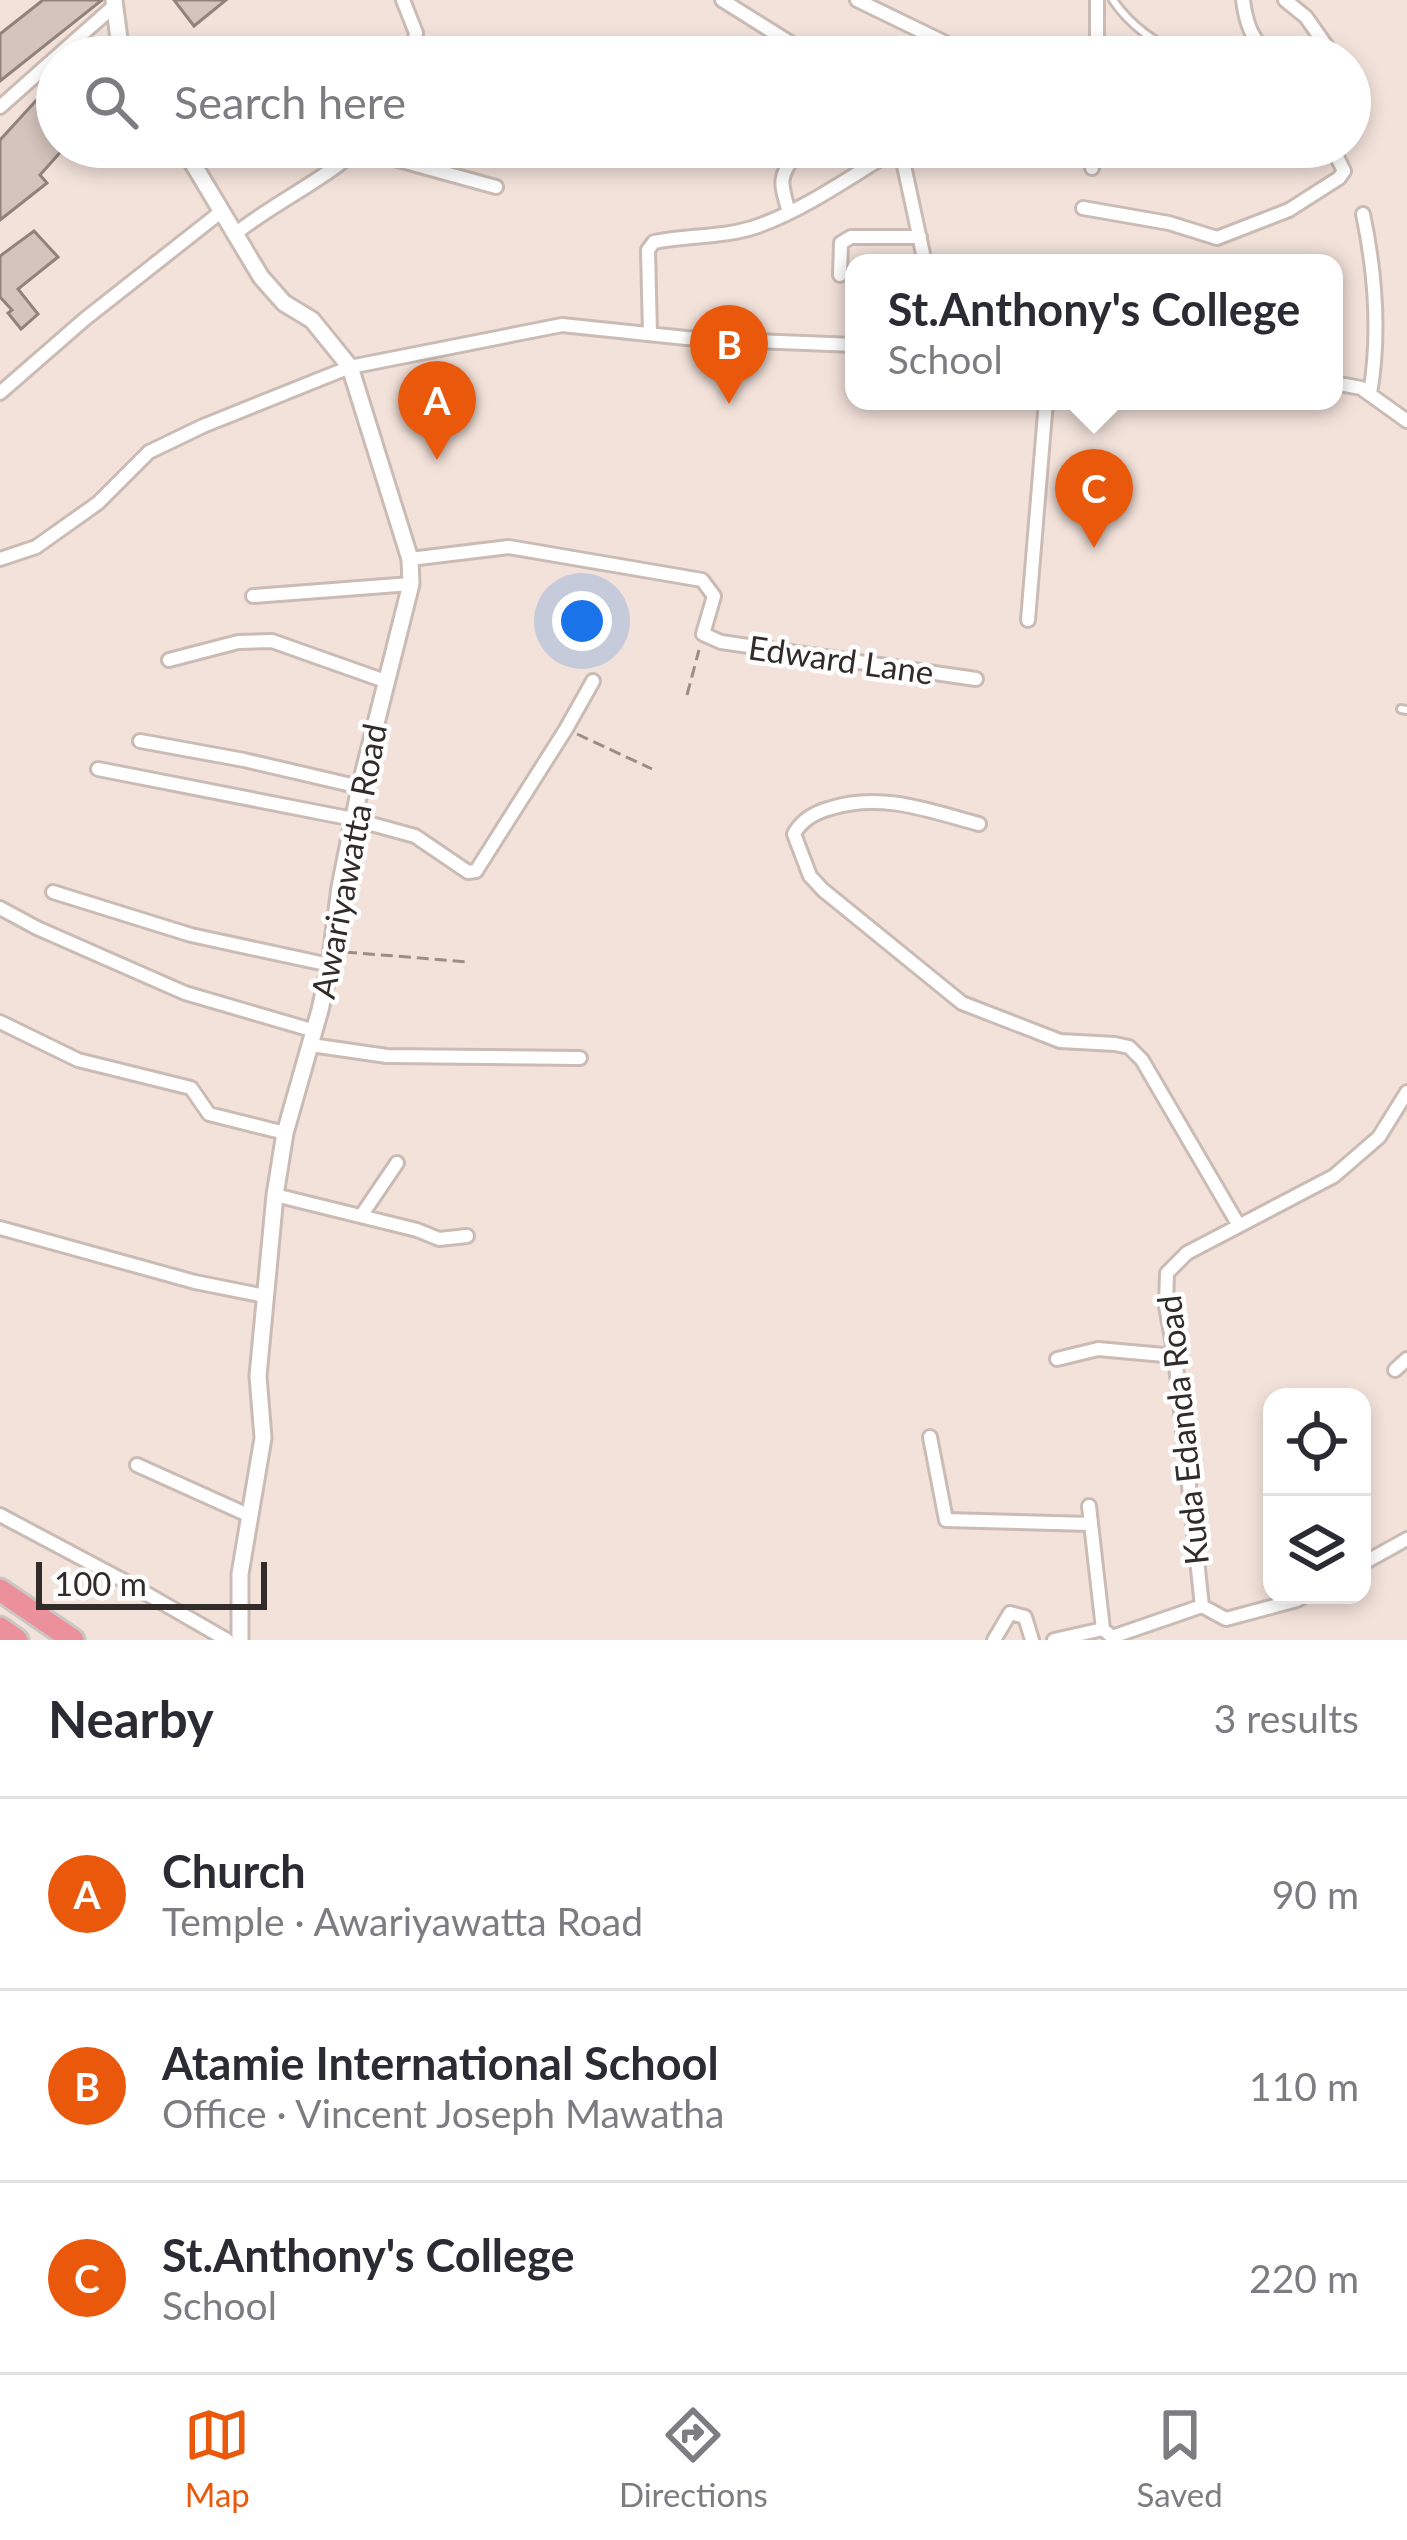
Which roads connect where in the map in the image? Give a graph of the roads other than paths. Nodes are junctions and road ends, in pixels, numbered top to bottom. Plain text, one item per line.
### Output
1 (403, 0) edge
2 (722, 0) edge
3 (857, 0) edge
4 (1096, 0) edge
5 (1113, 0) edge
6 (1243, 0) edge
7 (1285, 0) edge
8 (114, 3) edge
9 (78, 36) edge
10 (118, 36) edge
11 (416, 36) edge
12 (779, 36) edge
13 (931, 36) edge
14 (1097, 36) edge
15 (1146, 36) edge
16 (1253, 36) edge
17 (1319, 36) edge
18 (36, 74) edge
19 (0, 107) edge
20 (196, 168) edge
21 (335, 168) edge
22 (428, 168) edge
23 (786, 168) edge
24 (864, 168) edge
25 (905, 168) edge
26 (1342, 168) edge
27 (496, 188) dead end
28 (1083, 208) dead end
29 (222, 211) junction
30 (789, 212) junction
31 (1363, 214) dead end
32 (235, 234) junction
33 (920, 237) junction
34 (923, 254) edge
35 (840, 274) dead end
36 (650, 334) junction
37 (845, 345) edge
38 (350, 367) junction
39 (1343, 384) edge
40 (0, 393) edge
41 (1370, 394) junction
42 (1045, 410) edge
43 (1407, 421) edge
44 (0, 559) edge
45 (410, 559) junction
46 (411, 584) junction
47 (254, 596) dead end
48 (1028, 620) dead end
49 (170, 660) dead end
50 (976, 679) dead end
51 (386, 681) junction
52 (593, 681) dead end
53 (140, 741) dead end
54 (98, 769) dead end
55 (360, 787) junction
56 (353, 819) junction
57 (979, 824) dead end
58 (53, 892) dead end
59 (0, 908) edge
60 (330, 958) junction
61 (0, 1022) edge
62 (313, 1038) junction
63 (580, 1058) dead end
64 (1407, 1092) edge
65 (285, 1133) junction
66 (397, 1163) dead end
67 (275, 1195) junction
68 (361, 1216) junction
69 (1238, 1224) junction
70 (0, 1228) edge
71 (467, 1235) dead end
72 (266, 1296) junction
73 (1175, 1356) junction
74 (1407, 1358) edge
75 (1057, 1359) dead end
76 (1395, 1370) dead end
77 (931, 1436) dead end
78 (137, 1465) dead end
79 (1089, 1506) dead end
80 (0, 1515) edge
81 (248, 1515) junction
82 (1091, 1524) junction
83 (1407, 1539) edge
84 (1371, 1559) edge
85 (0, 1590) edge
86 (1281, 1604) edge
87 (1202, 1606) junction
88 (0, 1628) edge
89 (1103, 1629) junction
90 (17, 1640) edge
91 (73, 1640) edge
92 (227, 1640) edge
93 (240, 1640) edge
94 (994, 1640) edge
95 (1032, 1640) edge
96 (1054, 1640) edge

1 - 11 street
2 - 12 street
3 - 13 street
4 - 14 street
5 - 15 lane
6 - 16 street
7 - 17 street
8 - 9 street
8 - 10 street
18 - 19 street
20 - 29 street, Awariyawatta Road
21 - 32 street
22 - 27 street
23 - 30 street
24 - 30 street
25 - 33 street
26 - 28 street
29 - 32 street, Awariyawatta Road
29 - 40 street
30 - 36 street
31 - 41 street
32 - 38 street, Awariyawatta Road
33 - 34 street
33 - 35 street
36 - 37 street
36 - 38 street
38 - 44 street
38 - 45 street, Awariyawatta Road
39 - 41 street
41 - 43 street
42 - 48 street
45 - 46 street, Awariyawatta Road
45 - 50 street, Edward Lane
46 - 47 street
46 - 51 street, Awariyawatta Road
49 - 51 street
51 - 55 street, Awariyawatta Road
52 - 56 street
53 - 55 street
54 - 56 street
55 - 56 street, Awariyawatta Road
56 - 60 street, Awariyawatta Road
57 - 69 street
58 - 60 street
59 - 62 street
60 - 62 street, Awariyawatta Road
61 - 65 street
62 - 63 street
62 - 65 street, Awariyawatta Road
64 - 69 street, Kuda Edanda Road
65 - 67 street, Awariyawatta Road
66 - 68 street
67 - 68 street
67 - 72 street, Awariyawatta Road
68 - 71 street
69 - 73 street, Kuda Edanda Road
70 - 72 street
72 - 81 street, Awariyawatta Road
73 - 75 street
73 - 87 street, Kuda Edanda Road
74 - 76 street
77 - 82 street
78 - 81 street
79 - 82 street
80 - 92 street
81 - 93 street, Awariyawatta Road
82 - 89 street
83 - 84 street
85 - 91 highway
86 - 87 street
87 - 89 street
88 - 90 highway
89 - 96 street
94 - 95 street

